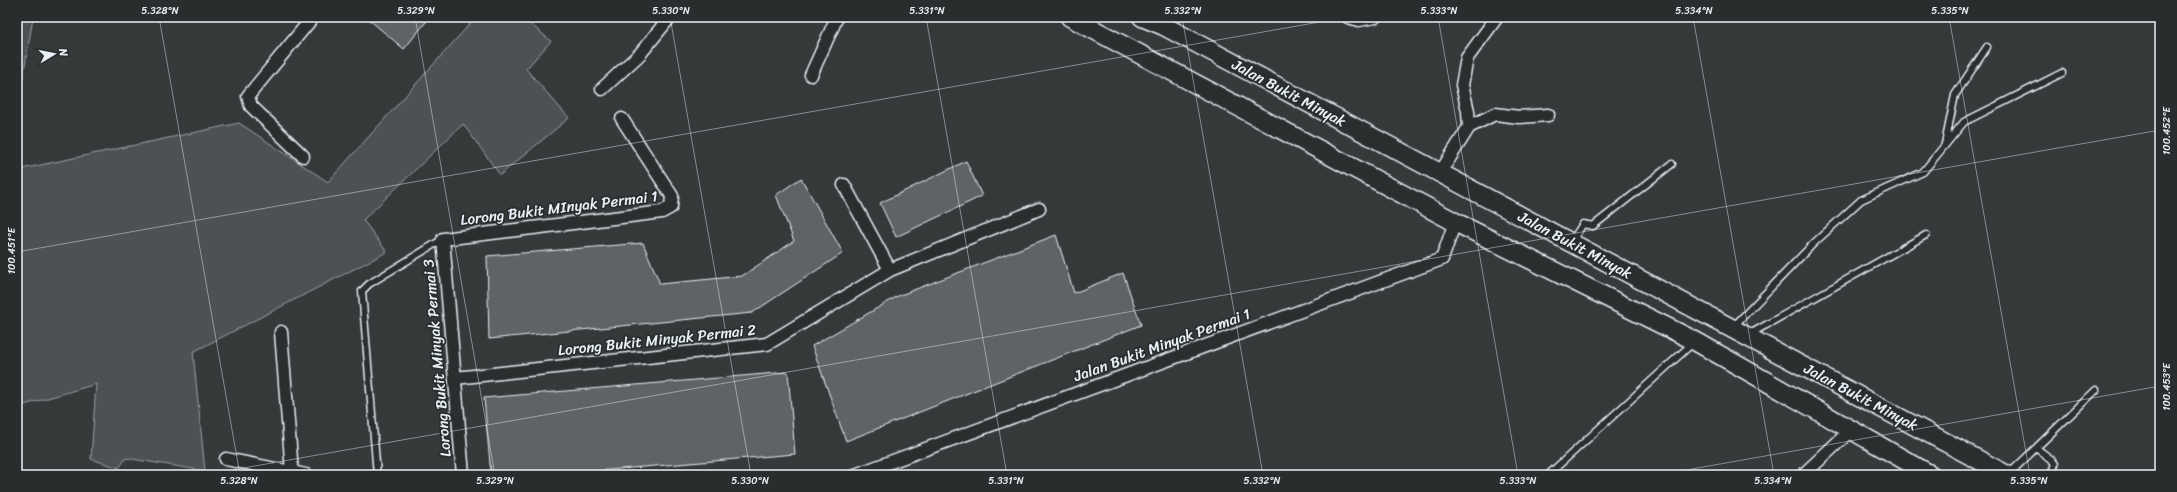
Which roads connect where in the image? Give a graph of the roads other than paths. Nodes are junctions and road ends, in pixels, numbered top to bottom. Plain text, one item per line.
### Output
1 (313, 17) edge
2 (670, 17) edge
3 (837, 17) edge
4 (1070, 17) edge
5 (1142, 17) edge
6 (1348, 17) edge
7 (1374, 17) edge
8 (1497, 17) edge
9 (1167, 22) edge
10 (1987, 47) dead end
11 (2062, 73) dead end
12 (811, 75) dead end
13 (602, 89) dead end
14 (1548, 115) dead end
15 (622, 119) dead end
16 (1469, 128) junction
17 (1945, 145) junction
18 (303, 156) dead end
19 (1672, 164) dead end
20 (1440, 173) junction
21 (844, 185) dead end
22 (1039, 209) dead end
23 (1455, 222) junction
24 (1926, 235) dead end
25 (443, 239) junction
26 (1570, 243) junction
27 (890, 270) junction
28 (281, 332) dead end
29 (1740, 332) junction
30 (1695, 341) junction
31 (455, 378) junction
32 (2096, 390) dead end
33 (1851, 430) junction
34 (2036, 448) junction
35 (226, 459) dead end
36 (292, 472) junction
37 (306, 475) edge
38 (377, 475) edge
39 (463, 475) edge
40 (855, 475) edge
41 (1548, 475) edge
42 (1803, 475) edge
43 (1931, 475) edge
44 (2007, 475) edge
45 (2051, 475) edge

1 - 18 street
2 - 13 street
3 - 12 street
4 - 23 main road, Jalan Bukit Minyak
5 - 9 main road, Jalan Bukit Minyak
6 - 7 street
8 - 16 street
9 - 20 main road, Jalan Bukit Minyak
10 - 17 lane
11 - 17 lane
14 - 16 street
15 - 25 street, Lorong Bukit MInyak Permai 1
16 - 20 street
17 - 29 lane
19 - 26 lane
20 - 26 main road, Jalan Bukit Minyak
21 - 27 street
22 - 27 street, Lorong Bukit Minyak Permai 2
23 - 30 main road, Jalan Bukit Minyak
23 - 40 street, Jalan Bukit Minyak Permai 1
24 - 29 lane
25 - 31 street, Lorong Bukit Minyak Permai 3
25 - 38 lane
26 - 29 main road, Jalan Bukit Minyak
27 - 31 street, Lorong Bukit Minyak Permai 2
28 - 36 street
29 - 44 main road, Jalan Bukit Minyak
30 - 33 main road, Jalan Bukit Minyak
30 - 41 lane
31 - 39 street, Lorong Bukit Minyak Permai 3
32 - 34 lane
33 - 42 street
33 - 43 main road, Jalan Bukit Minyak
34 - 44 lane
34 - 45 lane
35 - 36 street
36 - 37 street

